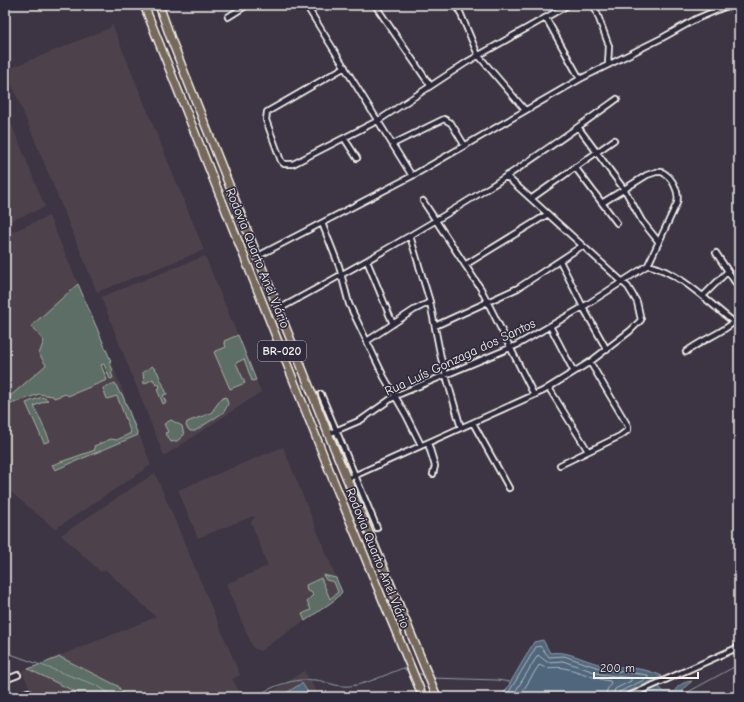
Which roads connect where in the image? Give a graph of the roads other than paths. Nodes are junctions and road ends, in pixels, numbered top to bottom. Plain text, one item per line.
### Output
1 (144, 5) edge
2 (159, 5) edge
3 (246, 5) edge
4 (306, 5) edge
5 (375, 5) edge
6 (457, 5) edge
7 (568, 5) edge
8 (594, 5) edge
9 (729, 5) edge
10 (228, 17) dead end
11 (546, 18) junction
12 (478, 55) junction
13 (608, 66) junction
14 (346, 68) junction
15 (580, 79) junction
16 (430, 85) junction
17 (617, 99) dead end
18 (525, 110) junction
19 (379, 120) junction
20 (578, 127) junction
21 (344, 138) junction
22 (614, 140) dead end
23 (393, 144) junction
24 (465, 146) junction
25 (596, 153) junction
26 (358, 158) dead end
27 (575, 167) junction
28 (412, 176) junction
29 (506, 176) junction
30 (624, 189) junction
31 (532, 198) junction
32 (423, 201) dead end
33 (602, 203) junction
34 (548, 214) junction
35 (436, 221) junction
36 (322, 223) junction
37 (617, 223) dead end
38 (410, 236) junction
39 (658, 241) junction
40 (582, 246) junction
41 (716, 254) dead end
42 (258, 256) junction
43 (367, 261) junction
44 (560, 261) junction
45 (465, 265) junction
46 (648, 265) junction
47 (248, 266) junction
48 (728, 271) junction
49 (342, 276) junction
50 (622, 281) junction
51 (737, 285) dead end
52 (273, 293) junction
53 (703, 296) junction
54 (261, 297) junction
55 (430, 302) junction
56 (488, 302) junction
57 (583, 307) junction
58 (279, 309) junction
59 (734, 322) junction
60 (393, 324) junction
61 (435, 326) junction
62 (550, 326) junction
63 (739, 326) edge
64 (367, 342) junction
65 (512, 348) junction
66 (607, 350) junction
67 (686, 352) dead end
68 (590, 362) junction
69 (574, 372) junction
70 (445, 376) junction
71 (549, 388) junction
72 (321, 394) dead end
73 (534, 395) junction
74 (395, 396) junction
75 (323, 420) junction
76 (474, 423) junction
77 (311, 425) junction
78 (461, 428) junction
79 (336, 432) junction
80 (328, 434) junction
81 (428, 443) junction
82 (421, 445) junction
83 (588, 451) junction
84 (560, 465) dead end
85 (433, 474) dead end
86 (355, 476) junction
87 (347, 479) junction
88 (509, 488) dead end
89 (377, 528) dead end
90 (386, 576) junction
91 (375, 582) junction
92 (739, 647) edge
93 (18, 675) dead end
94 (5, 680) edge
95 (28, 692) dead end
96 (16, 697) edge
97 (421, 697) edge
98 (437, 697) edge
99 (627, 697) edge

1 - 47 highway, Rodovia Quarto Anel Viário / BR-020
2 - 42 highway, Rodovia Quarto Anel Viário / BR-020
3 - 10 street
4 - 14 street
5 - 16 street
6 - 12 street
7 - 11 street
8 - 13 street
9 - 13 street
11 - 12 street
11 - 15 street
12 - 16 street
12 - 18 street
13 - 15 street
14 - 19 street
14 - 21 street
15 - 18 street
16 - 19 street
17 - 20 street
18 - 24 street
19 - 21 street
19 - 23 street
20 - 25 street
20 - 29 street
21 - 26 street
22 - 25 street
23 - 24 street
23 - 28 street
24 - 28 street
25 - 27 street
25 - 30 street
27 - 31 street
27 - 33 street
28 - 36 street
29 - 31 street
29 - 35 street
30 - 33 street
30 - 39 street
30 - 39 street
31 - 34 street
32 - 35 street
33 - 37 street
34 - 40 street
34 - 45 street
35 - 38 street
35 - 45 street
36 - 42 street
36 - 49 street
38 - 43 street
38 - 55 street
39 - 46 street
40 - 44 street
40 - 50 street
41 - 48 street
42 - 47 highway
42 - 52 highway, Rodovia Quarto Anel Viário / BR-020
43 - 49 street
43 - 60 street
44 - 56 street
44 - 57 street
45 - 56 street
46 - 50 street, Rua Luís Gonzaga dos Santos
46 - 53 street
47 - 54 highway, Rodovia Quarto Anel Viário / BR-020
48 - 51 street
48 - 53 street
49 - 58 street
49 - 64 street
50 - 57 street, Rua Luís Gonzaga dos Santos
50 - 66 street
52 - 54 highway
52 - 58 highway, Rodovia Quarto Anel Viário / BR-020
53 - 59 street
54 - 77 highway, Rodovia Quarto Anel Viário / BR-020
55 - 60 street
55 - 61 street
56 - 61 street
56 - 65 street
57 - 62 street, Rua Luís Gonzaga dos Santos
57 - 66 street
58 - 75 highway, Rodovia Quarto Anel Viário / BR-020
59 - 63 street
59 - 67 street
60 - 64 street
61 - 70 street
62 - 65 street, Rua Luís Gonzaga dos Santos
62 - 69 street
64 - 74 street
65 - 70 street, Rua Luís Gonzaga dos Santos
65 - 73 street
66 - 68 street
68 - 69 street
68 - 83 street
69 - 71 street
70 - 74 street, Rua Luís Gonzaga dos Santos
70 - 78 street
71 - 73 street
71 - 83 street
72 - 79 street
73 - 76 street
74 - 79 street, Rua Luís Gonzaga dos Santos
74 - 82 street
75 - 77 highway
75 - 80 highway, Rodovia Quarto Anel Viário / BR-020
76 - 78 street
76 - 88 street
77 - 91 highway, Rodovia Quarto Anel Viário / BR-020
78 - 81 street
79 - 80 street, Rua Luís Gonzaga dos Santos
79 - 86 street
80 - 87 highway, Rodovia Quarto Anel Viário / BR-020
81 - 82 street
81 - 85 street
82 - 86 street
83 - 84 street
86 - 87 street
86 - 89 street
87 - 90 highway, Rodovia Quarto Anel Viário / BR-020
90 - 91 highway
90 - 98 highway, Rodovia Quarto Anel Viário / BR-020
91 - 97 highway, Rodovia Quarto Anel Viário / BR-020
92 - 99 street
93 - 94 street
95 - 96 street

